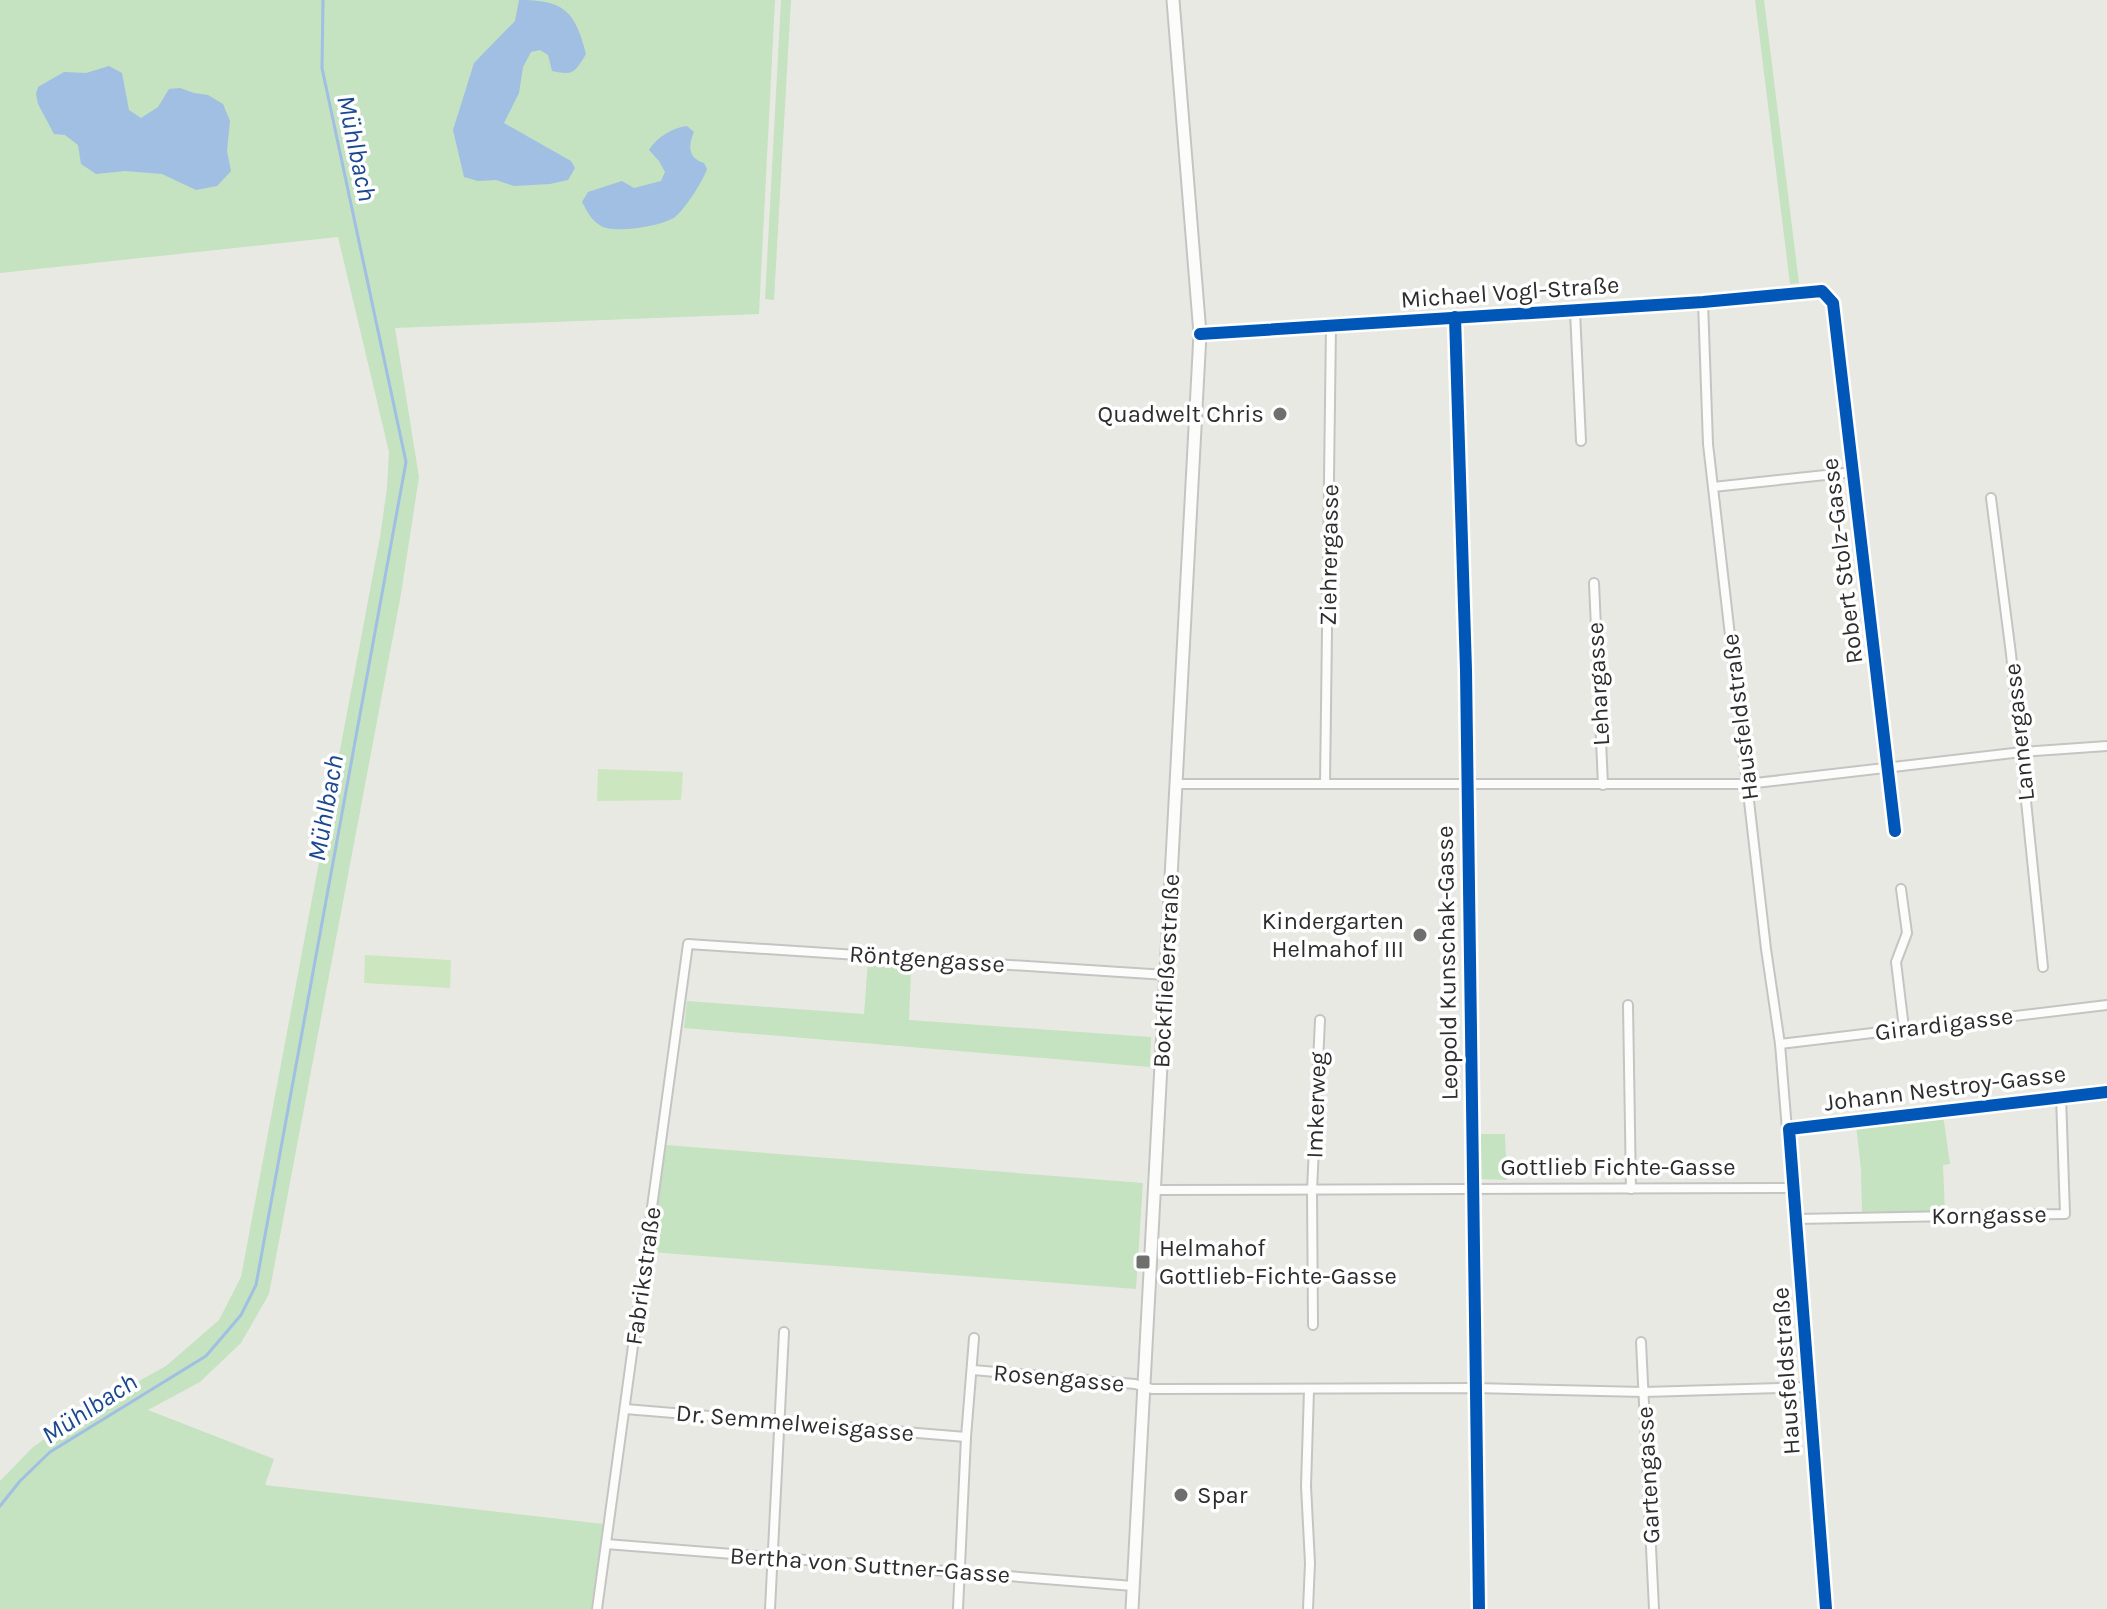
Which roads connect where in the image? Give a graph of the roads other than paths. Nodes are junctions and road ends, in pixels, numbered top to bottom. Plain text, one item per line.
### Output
1 (1173, 0) edge
2 (1822, 291) joint
3 (1703, 302) junction
4 (1575, 311) junction
5 (1455, 317) junction
6 (1331, 326) junction
7 (1200, 334) junction
8 (1581, 441) dead end
9 (1854, 472) junction
10 (1713, 487) junction
11 (1991, 498) dead end
12 (1594, 583) dead end
13 (2107, 746) edge
14 (2022, 752) junction
15 (1888, 768) junction
16 (1176, 784) junction
17 (1325, 784) junction
18 (1747, 784) junction
19 (1466, 785) junction
20 (1603, 785) junction
21 (1895, 831) dead end
22 (1901, 889) dead end
23 (688, 944) joint
24 (2043, 967) dead end
25 (1166, 975) junction
26 (1628, 1005) dead end
27 (2107, 1005) edge
28 (1320, 1020) dead end
29 (1904, 1028) junction
30 (1780, 1044) junction
31 (2107, 1092) edge
32 (2061, 1096) junction
33 (1789, 1129) junction
34 (1793, 1188) junction
35 (1472, 1189) junction
36 (1631, 1189) junction
37 (1155, 1190) junction
38 (1312, 1190) junction
39 (1796, 1219) junction
40 (1313, 1325) dead end
41 (784, 1332) dead end
42 (974, 1338) dead end
43 (1641, 1342) dead end
44 (973, 1370) junction
45 (1144, 1386) junction
46 (1809, 1387) junction
47 (1474, 1388) junction
48 (1309, 1390) junction
49 (1644, 1392) junction
50 (625, 1409) junction
51 (780, 1420) junction
52 (966, 1437) junction
53 (606, 1544) junction
54 (773, 1557) junction
55 (961, 1571) junction
56 (1133, 1586) junction
57 (597, 1609) edge
58 (770, 1609) edge
59 (958, 1609) edge
60 (1132, 1609) edge
61 (1308, 1609) edge
62 (1479, 1609) edge
63 (1654, 1609) edge
64 (1826, 1609) edge

1 - 7 main road, Bockfließerstraße
2 - 3 street, Michael Vogl-Straße
2 - 9 street, Robert Stolz-Gasse
3 - 4 street, Michael Vogl-Straße
3 - 10 street, Hausfeldstraße
4 - 5 street, Michael Vogl-Straße
4 - 8 street
5 - 6 street, Michael Vogl-Straße
5 - 19 street, Leopold Kunschak-Gasse
6 - 7 street, Michael Vogl-Straße
6 - 17 street, Ziehrergasse
7 - 16 main road, Bockfließerstraße
9 - 10 street
9 - 15 street, Robert Stolz-Gasse
10 - 18 street, Hausfeldstraße
11 - 14 street, Lannergasse
12 - 20 street, Lehargasse
13 - 14 street
14 - 15 street
14 - 24 street, Lannergasse
15 - 18 street
15 - 21 street, Robert Stolz-Gasse
16 - 17 street
16 - 25 main road, Bockfließerstraße
17 - 19 street
18 - 20 street
18 - 30 street, Hausfeldstraße
19 - 20 street
19 - 35 street, Leopold Kunschak-Gasse
22 - 29 street
23 - 25 street, Röntgengasse
23 - 50 street, Fabrikstraße
25 - 37 main road, Bockfließerstraße
26 - 36 street
27 - 29 street, Girardigasse
28 - 38 street, Imkerweg
29 - 30 street, Girardigasse
30 - 33 street, Hausfeldstraße
31 - 32 street, Johann Nestroy-Gasse
32 - 33 street, Johann Nestroy-Gasse
32 - 39 street, Korngasse
33 - 34 street, Hausfeldstraße
34 - 36 street, Gottlieb Fichte-Gasse
34 - 39 street, Hausfeldstraße
35 - 36 street, Gottlieb Fichte-Gasse
35 - 38 street, Gottlieb Fichte-Gasse
35 - 47 street, Leopold Kunschak-Gasse
37 - 38 street, Gottlieb Fichte-Gasse
37 - 45 main road, Bockfließerstraße
38 - 40 street, Imkerweg
39 - 46 street, Hausfeldstraße
41 - 51 street
42 - 44 street
43 - 49 street, Gartengasse
44 - 45 street, Rosengasse
44 - 52 street
45 - 48 street, Rosengasse
45 - 56 main road, Bockfließerstraße
46 - 49 street, Rosengasse
46 - 64 street, Hausfeldstraße
47 - 48 street, Rosengasse
47 - 49 street, Rosengasse
47 - 62 street, Leopold Kunschak-Gasse
48 - 61 street
49 - 63 street, Gartengasse
50 - 51 street, Dr. Semmelweisgasse
50 - 53 street, Fabrikstraße
51 - 52 street, Dr. Semmelweisgasse
51 - 54 street
52 - 55 street
53 - 54 street, Bertha von Suttner-Gasse
53 - 57 street, Fabrikstraße
54 - 55 street, Bertha von Suttner-Gasse
54 - 58 street
55 - 56 street, Bertha von Suttner-Gasse
55 - 59 street
56 - 60 main road, Bockfließerstraße

